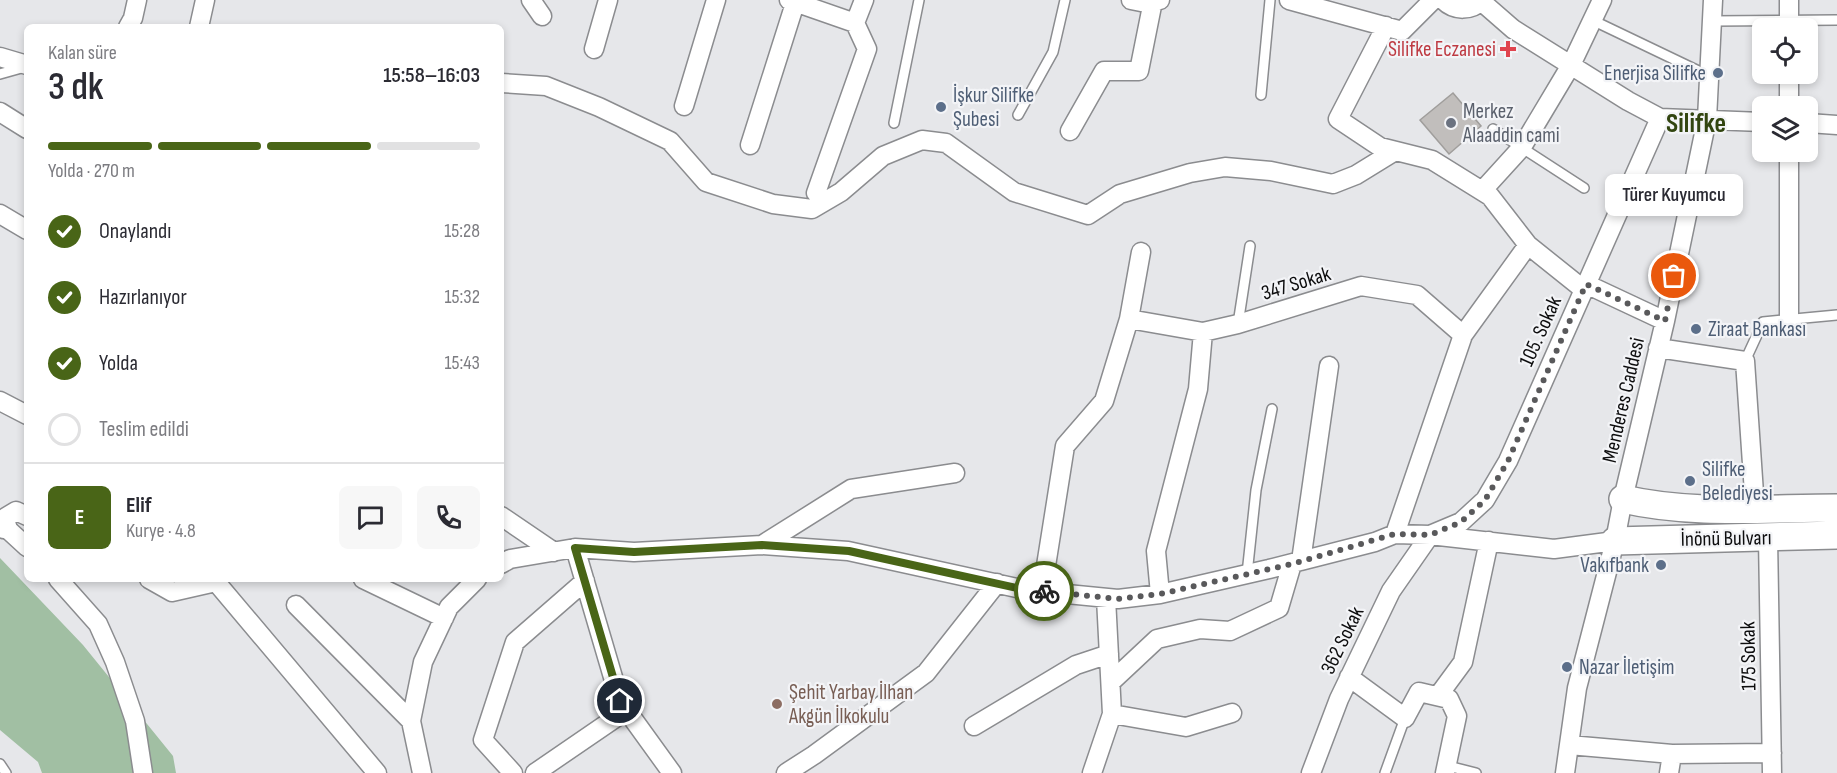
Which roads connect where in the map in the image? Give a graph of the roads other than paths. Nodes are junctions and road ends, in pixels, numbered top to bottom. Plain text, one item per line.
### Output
1 (137, 0) edge
2 (206, 0) edge
3 (531, 0) edge
4 (608, 0) edge
5 (716, 0) edge
6 (864, 0) edge
7 (919, 0) edge
8 (1065, 0) edge
9 (1131, 0) edge
10 (1156, 0) edge
11 (1270, 0) edge
12 (1288, 0) edge
13 (1433, 0) edge
14 (1443, 0) edge
15 (1602, 0) edge
16 (1713, 0) edge
17 (1789, 0) edge
18 (794, 1) edge
19 (1483, 1) edge
20 (542, 16) dead end
21 (1789, 18) edge
22 (1592, 20) junction
23 (1837, 20) edge
24 (1712, 21) junction
25 (1818, 22) edge
26 (855, 23) junction
27 (1752, 23) edge
28 (130, 24) edge
29 (200, 24) edge
30 (1386, 27) junction
31 (594, 50) dead end
32 (0, 57) edge
33 (24, 65) edge
34 (1571, 65) junction
35 (24, 67) edge
36 (0, 74) edge
37 (1709, 76) junction
38 (504, 83) edge
39 (1261, 95) dead end
40 (684, 106) dead end
41 (0, 112) edge
42 (1018, 115) dead end
43 (1660, 118) junction
44 (1707, 119) junction
45 (1752, 121) edge
46 (894, 123) dead end
47 (1818, 123) edge
48 (1837, 124) edge
49 (24, 127) edge
50 (1493, 129) dead end
51 (1070, 131) dead end
52 (750, 145) dead end
53 (1522, 147) junction
54 (1395, 150) junction
55 (1789, 162) edge
56 (1584, 188) dead end
57 (1482, 191) junction
58 (816, 193) dead end
59 (0, 214) edge
60 (24, 228) edge
61 (1528, 244) junction
62 (1250, 246) dead end
63 (1141, 252) dead end
64 (1584, 287) junction
65 (1837, 315) edge
66 (1129, 319) junction
67 (1789, 319) junction
68 (1665, 321) junction
69 (1238, 324) junction
70 (1203, 333) junction
71 (1463, 335) junction
72 (1658, 348) junction
73 (1745, 361) junction
74 (1329, 366) dead end
75 (0, 401) edge
76 (1272, 409) dead end
77 (24, 413) edge
78 (955, 473) dead end
79 (1623, 499) junction
80 (1755, 508) junction
81 (1837, 508) edge
82 (24, 515) edge
83 (504, 518) edge
84 (2, 524) edge
85 (1395, 534) junction
86 (1430, 535) junction
87 (1837, 535) edge
88 (1768, 538) junction
89 (1489, 541) junction
90 (1615, 541) junction
91 (24, 544) edge
92 (762, 545) junction
93 (575, 548) junction
94 (554, 552) junction
95 (504, 563) edge
96 (1297, 563) junction
97 (1247, 574) junction
98 (585, 581) junction
99 (61, 582) edge
100 (154, 582) edge
101 (208, 582) edge
102 (217, 582) edge
103 (369, 582) edge
104 (474, 582) edge
105 (997, 583) junction
106 (1042, 591) junction
107 (1160, 594) junction
108 (1106, 598) junction
109 (296, 605) dead end
110 (444, 618) junction
111 (1109, 654) junction
112 (1349, 677) junction
113 (1111, 682) junction
114 (1438, 696) junction
115 (627, 710) junction
116 (1112, 714) junction
117 (1232, 714) dead end
118 (1405, 718) junction
119 (411, 721) junction
120 (974, 726) dead end
121 (1569, 745) junction
122 (1772, 753) junction
123 (1672, 754) junction
124 (0, 764) edge
125 (1446, 769) edge
126 (6, 773) edge
127 (143, 773) edge
128 (377, 773) edge
129 (422, 773) edge
130 (513, 773) edge
131 (535, 773) edge
132 (672, 773) edge
133 (786, 773) edge
134 (1092, 773) edge
135 (1311, 773) edge
136 (1385, 773) edge
137 (1476, 773) edge
138 (1565, 773) edge
139 (1670, 773) edge
140 (1772, 773) edge

1 - 28 street
2 - 29 street
3 - 20 street
4 - 31 street
5 - 40 street
6 - 26 street
7 - 46 lane
8 - 42 lane
9 - 10 street
10 - 51 street
11 - 39 lane
12 - 30 street
13 - 30 street
14 - 19 street
15 - 22 street
16 - 24 street, Menderes Caddesi
17 - 21 street
18 - 26 street
18 - 52 street
19 - 34 street
22 - 34 street
22 - 37 lane
23 - 25 lane
24 - 27 lane
24 - 37 street, Menderes Caddesi
26 - 58 street
30 - 54 street
32 - 33 street
34 - 43 street
34 - 53 street
35 - 36 lane
37 - 44 street, Menderes Caddesi
38 - 54 street
41 - 49 street
43 - 44 street
43 - 64 street, 105. Sokak
44 - 45 street
44 - 68 street, Menderes Caddesi
47 - 48 street
50 - 53 lane
53 - 56 lane
53 - 57 street
54 - 57 street
55 - 67 street
57 - 61 street
59 - 60 street
61 - 64 street
61 - 71 street
62 - 69 lane
63 - 66 street
64 - 68 street
64 - 86 street, 105. Sokak
65 - 67 lane
66 - 70 street, 347 Sokak
66 - 106 street
67 - 73 lane
68 - 72 street, Menderes Caddesi
69 - 70 street, 347 Sokak
69 - 71 street, 347 Sokak
70 - 107 street
71 - 85 street
72 - 73 street
72 - 79 street, Menderes Caddesi
73 - 80 street
74 - 96 street
75 - 77 street
76 - 97 lane
78 - 92 street
79 - 80 main road, İnönü Bulvarı
79 - 90 street, Menderes Caddesi
80 - 81 main road, İnönü Bulvarı
82 - 84 street
83 - 94 street
84 - 91 street
85 - 86 street
85 - 96 street
86 - 89 street
86 - 112 street, 362 Sokak
87 - 88 main road, İnönü Bulvarı
88 - 90 main road, İnönü Bulvarı
88 - 122 street, 175 Sokak
89 - 90 street
89 - 114 street
90 - 121 street, Menderes Caddesi
92 - 93 street
92 - 105 street
93 - 94 street
93 - 98 street
94 - 95 street
96 - 97 street
96 - 113 street
97 - 107 street
98 - 115 street
98 - 130 street
99 - 127 street
100 - 101 street
102 - 128 street
103 - 110 street
104 - 110 street
105 - 106 street
105 - 133 street
106 - 108 street
107 - 108 street
108 - 111 street
109 - 119 street
110 - 119 street
111 - 113 street
111 - 120 street
112 - 118 street
112 - 135 street, 362 Sokak
113 - 116 street
114 - 118 street
114 - 125 street
115 - 131 street
115 - 132 street
116 - 117 street
116 - 134 street
118 - 136 lane
119 - 129 street
121 - 123 street
121 - 138 street, Menderes Caddesi
122 - 123 street
122 - 140 street, 175 Sokak
123 - 139 street
124 - 126 lane
125 - 137 lane

